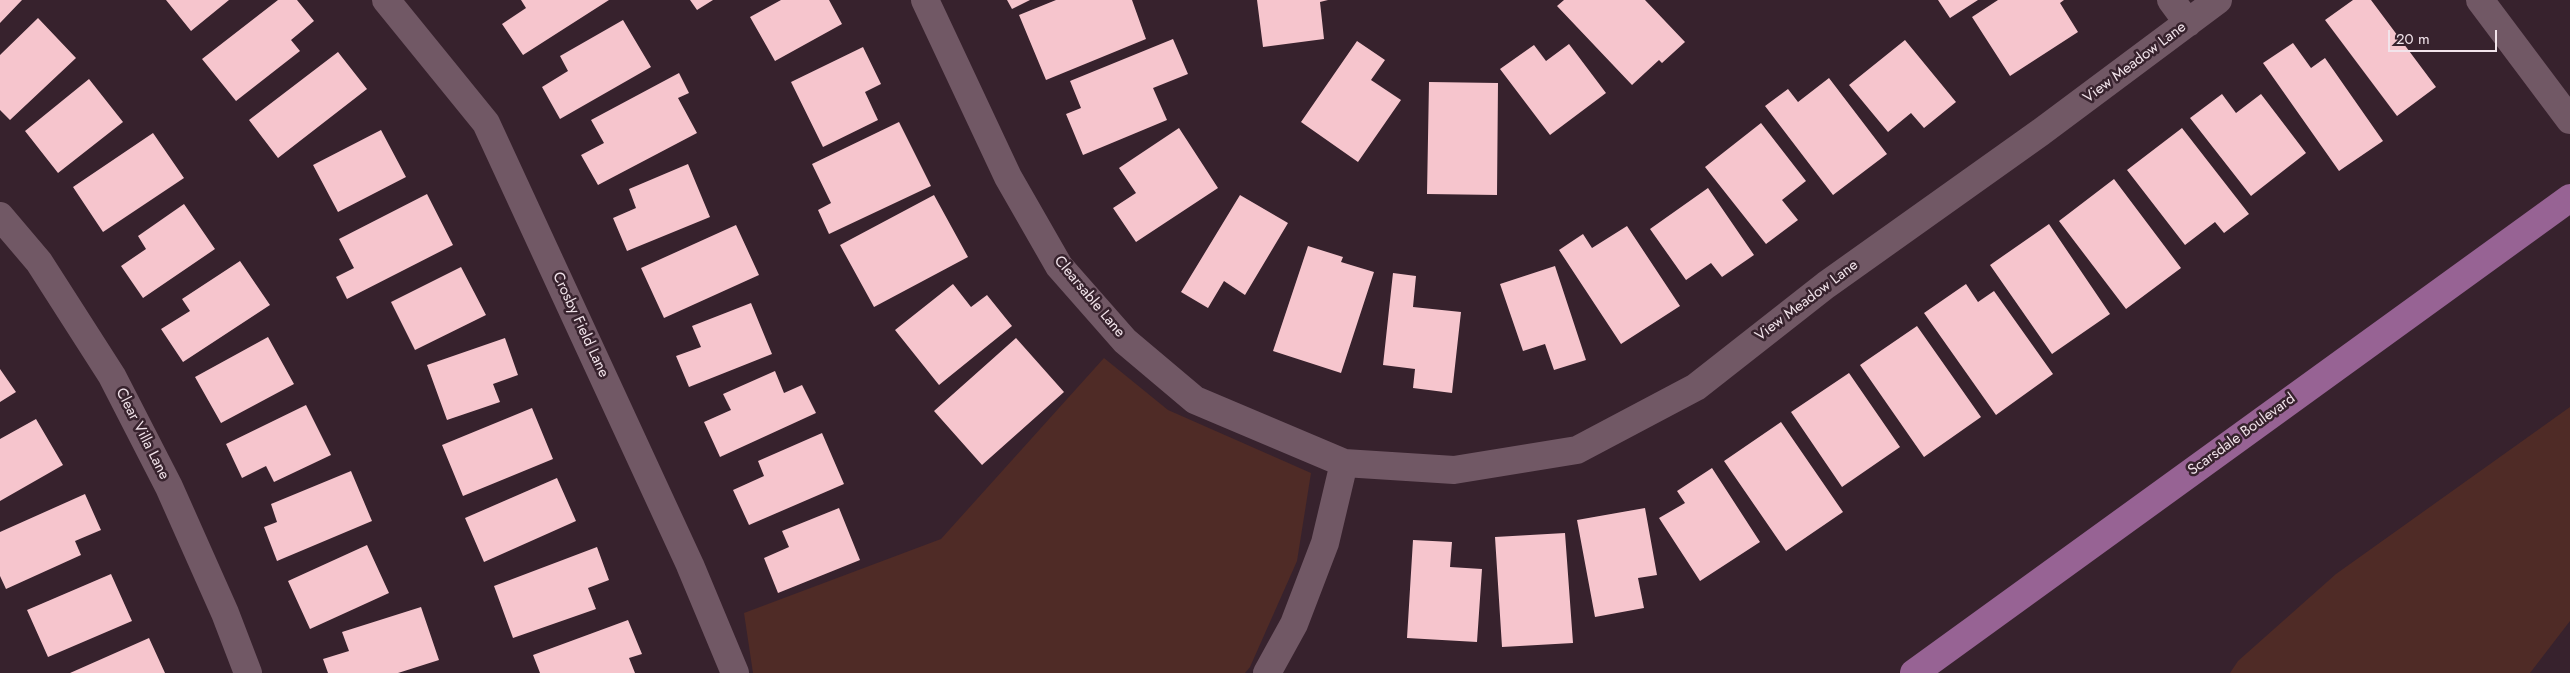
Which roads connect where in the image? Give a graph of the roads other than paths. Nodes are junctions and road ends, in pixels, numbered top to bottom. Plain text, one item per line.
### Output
1 (386, 0) edge
2 (925, 0) edge
3 (2171, 0) edge
4 (2218, 0) edge
5 (2480, 0) edge
6 (2188, 23) junction
7 (2570, 120) edge
8 (2570, 198) edge
9 (0, 216) edge
10 (1344, 463) junction
11 (248, 673) edge
12 (734, 673) edge
13 (1267, 673) edge
14 (1914, 673) edge

1 - 12 street, Crosby Field Lane
2 - 10 street, Clearsable Lane
3 - 6 street
4 - 6 street, View Meadow Lane
5 - 7 street
6 - 10 street, View Meadow Lane
8 - 14 main road, Scarsdale Boulevard
9 - 11 street, Clear Villa Lane
10 - 13 street

